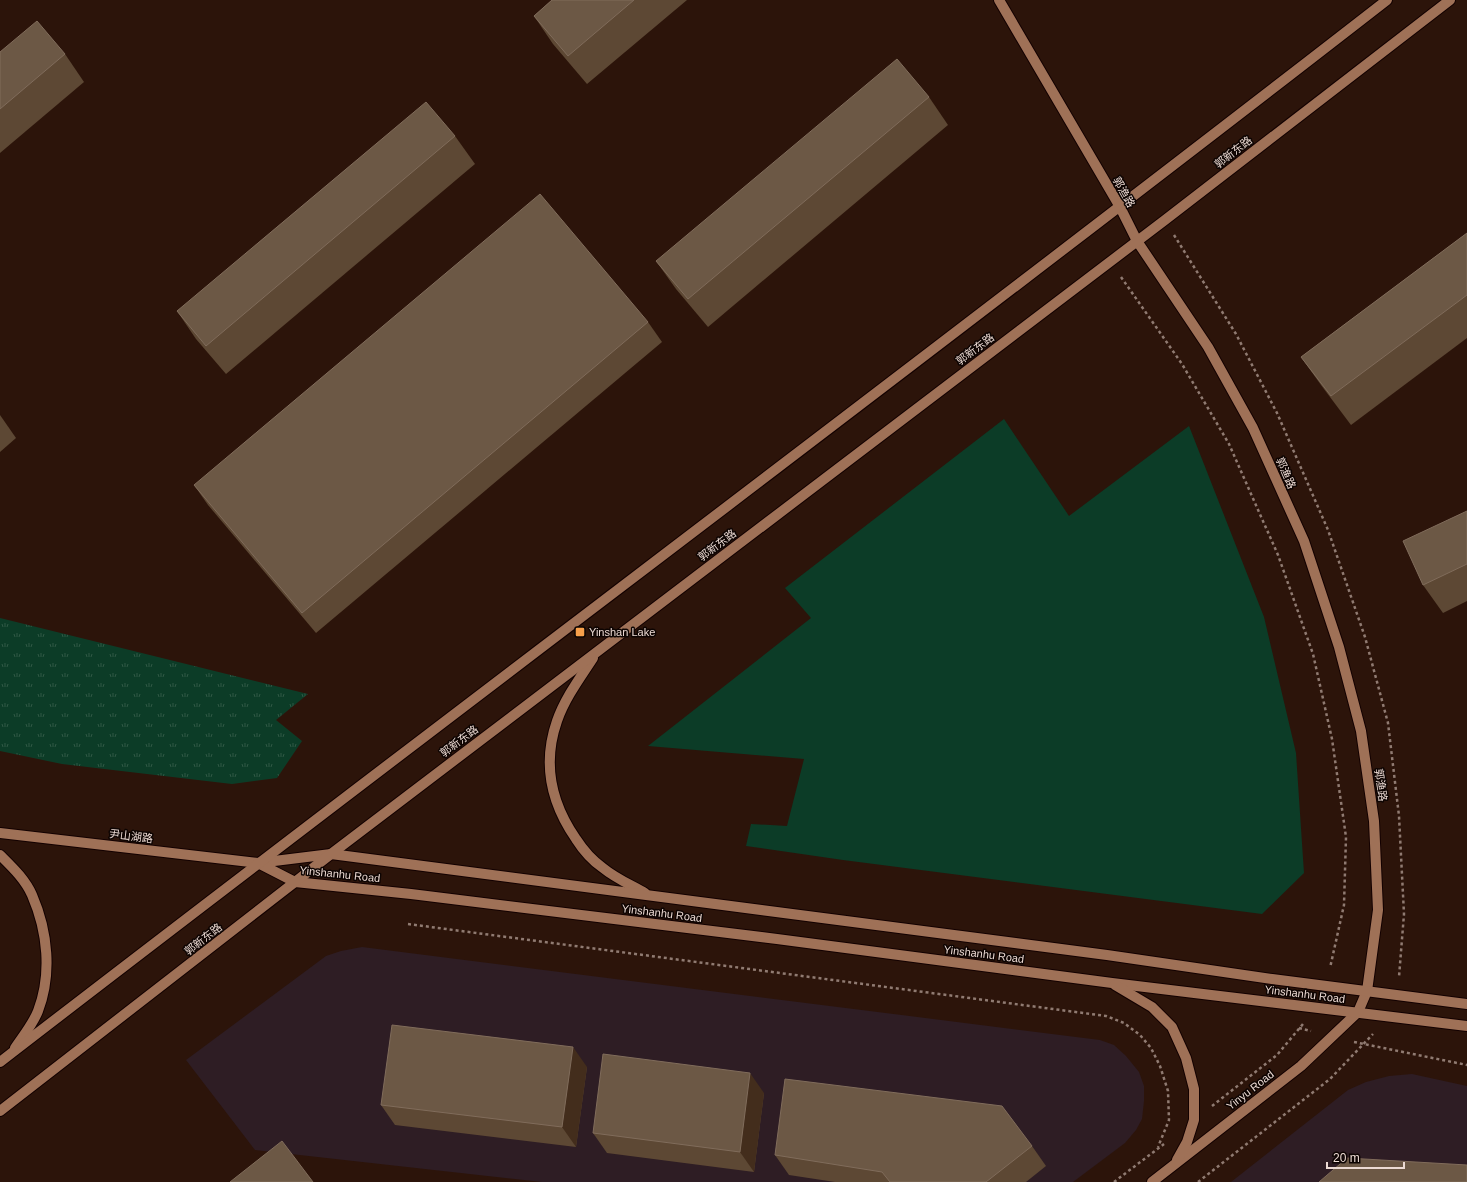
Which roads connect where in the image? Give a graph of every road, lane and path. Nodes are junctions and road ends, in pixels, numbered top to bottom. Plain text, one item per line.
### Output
1 (999, 0) edge
2 (1387, 0) edge
3 (1450, 0) edge
4 (1120, 207) junction
5 (1165, 220) junction
6 (1137, 241) junction
7 (1110, 261) junction
8 (597, 651) junction
9 (0, 833) edge
10 (331, 854) junction
11 (0, 855) edge
12 (258, 863) junction
13 (295, 882) junction
14 (648, 895) junction
15 (408, 924) dead end
16 (1112, 983) junction
17 (1327, 986) junction
18 (1367, 991) junction
19 (1397, 995) junction
20 (1467, 1004) edge
21 (1317, 1007) junction
22 (1358, 1012) junction
23 (1390, 1016) junction
24 (1467, 1026) edge
25 (1299, 1028) junction
26 (1333, 1036) junction
27 (1363, 1044) junction
28 (12, 1053) junction
29 (0, 1062) edge
30 (1467, 1065) edge
31 (0, 1111) edge
32 (1194, 1120) junction
33 (1170, 1139) dead end
34 (1157, 1149) junction
35 (1175, 1164) junction
36 (1114, 1182) edge
37 (1152, 1182) edge
38 (1198, 1182) edge

1 - 4 main road, 郭渔路
2 - 4 main road
3 - 5 main road, 郭新东路
4 - 6 main road, 郭渔路
4 - 12 main road
5 - 6 main road, 郭新东路
5 - 19 path
6 - 7 main road, 郭新东路
6 - 18 main road, 郭渔路
7 - 8 main road, 郭新东路
7 - 17 path
8 - 10 main road, 郭新东路
8 - 14 main road
9 - 12 main road, 尹山湖路
10 - 12 main road, Yinshanhu Road
10 - 13 main road, 郭新东路
10 - 14 main road, Yinshanhu Road
11 - 28 main road
12 - 13 main road, Yinshanhu Road
12 - 28 main road
13 - 16 main road, Yinshanhu Road
13 - 31 main road, 郭新东路
14 - 17 main road, Yinshanhu Road
15 - 34 path
16 - 21 main road, Yinshanhu Road
16 - 32 main road
17 - 18 main road, Yinshanhu Road
18 - 19 main road, Yinshanhu Road
18 - 22 main road, 郭渔路
19 - 20 main road, Yinshanhu Road
21 - 22 main road, Yinshanhu Road
21 - 25 path
22 - 23 main road, Yinshanhu Road
22 - 26 main road, Yinyu Road
23 - 24 main road, Yinshanhu Road
23 - 27 path
25 - 26 path
25 - 32 path
26 - 27 path
26 - 35 main road, Yinyu Road
27 - 30 path
27 - 38 path
28 - 29 main road
32 - 35 main road
33 - 34 path
34 - 36 path
35 - 37 main road, Yinyu Road

